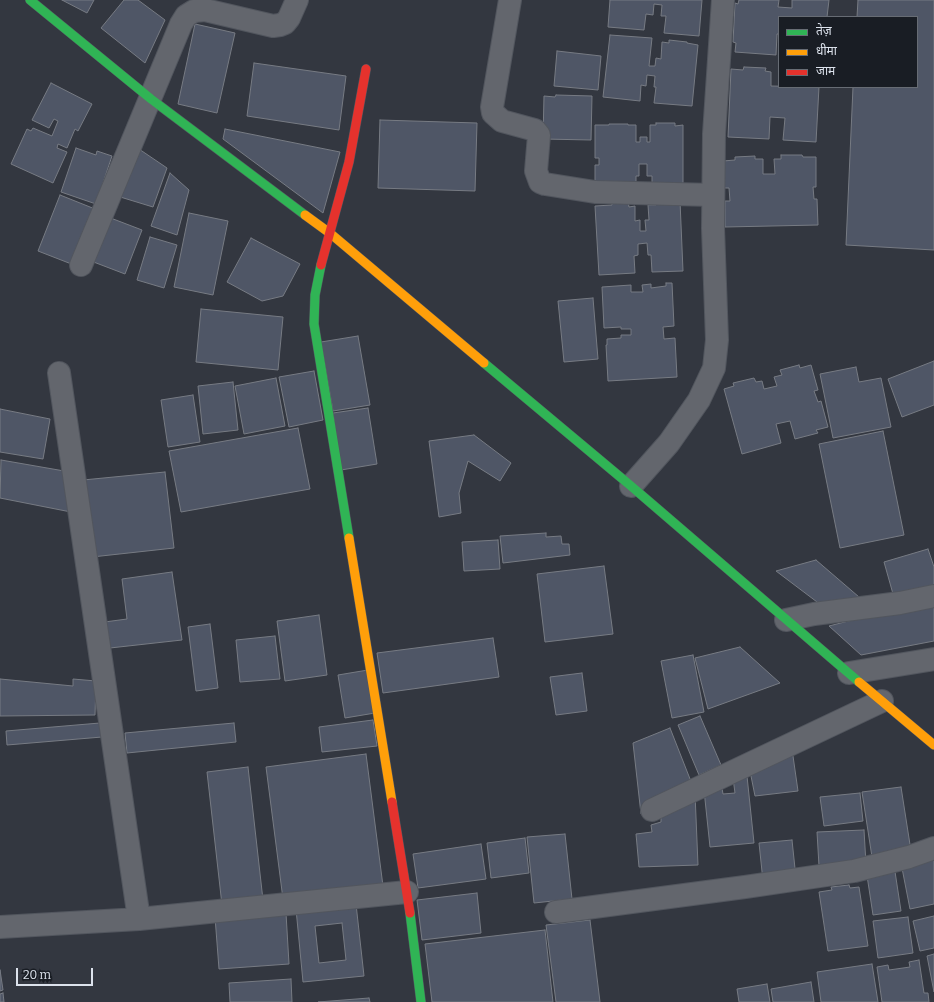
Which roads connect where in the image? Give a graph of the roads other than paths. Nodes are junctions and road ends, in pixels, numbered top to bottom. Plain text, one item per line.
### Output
1 (30, 0) edge
2 (298, 0) edge
3 (510, 0) edge
4 (723, 0) edge
5 (366, 69) dead end
6 (151, 99) junction
7 (713, 195) junction
8 (331, 234) junction
9 (81, 265) dead end
10 (59, 373) dead end
11 (631, 486) junction
12 (934, 596) edge
13 (786, 620) junction
14 (934, 659) edge
15 (849, 673) junction
16 (882, 701) junction
17 (934, 745) edge
18 (652, 810) dead end
19 (934, 848) edge
20 (407, 892) junction
21 (556, 912) dead end
22 (139, 919) junction
23 (0, 927) edge
24 (421, 1002) edge

1 - 6 main road
2 - 6 street
3 - 7 street
4 - 7 street
5 - 8 main road
6 - 8 main road
6 - 9 street
7 - 11 street
8 - 11 main road
8 - 20 main road
10 - 22 street
11 - 13 main road
12 - 13 street
13 - 15 main road
14 - 15 street
15 - 16 main road
16 - 17 main road
16 - 18 street
19 - 21 street
20 - 22 street
20 - 24 main road
22 - 23 street

